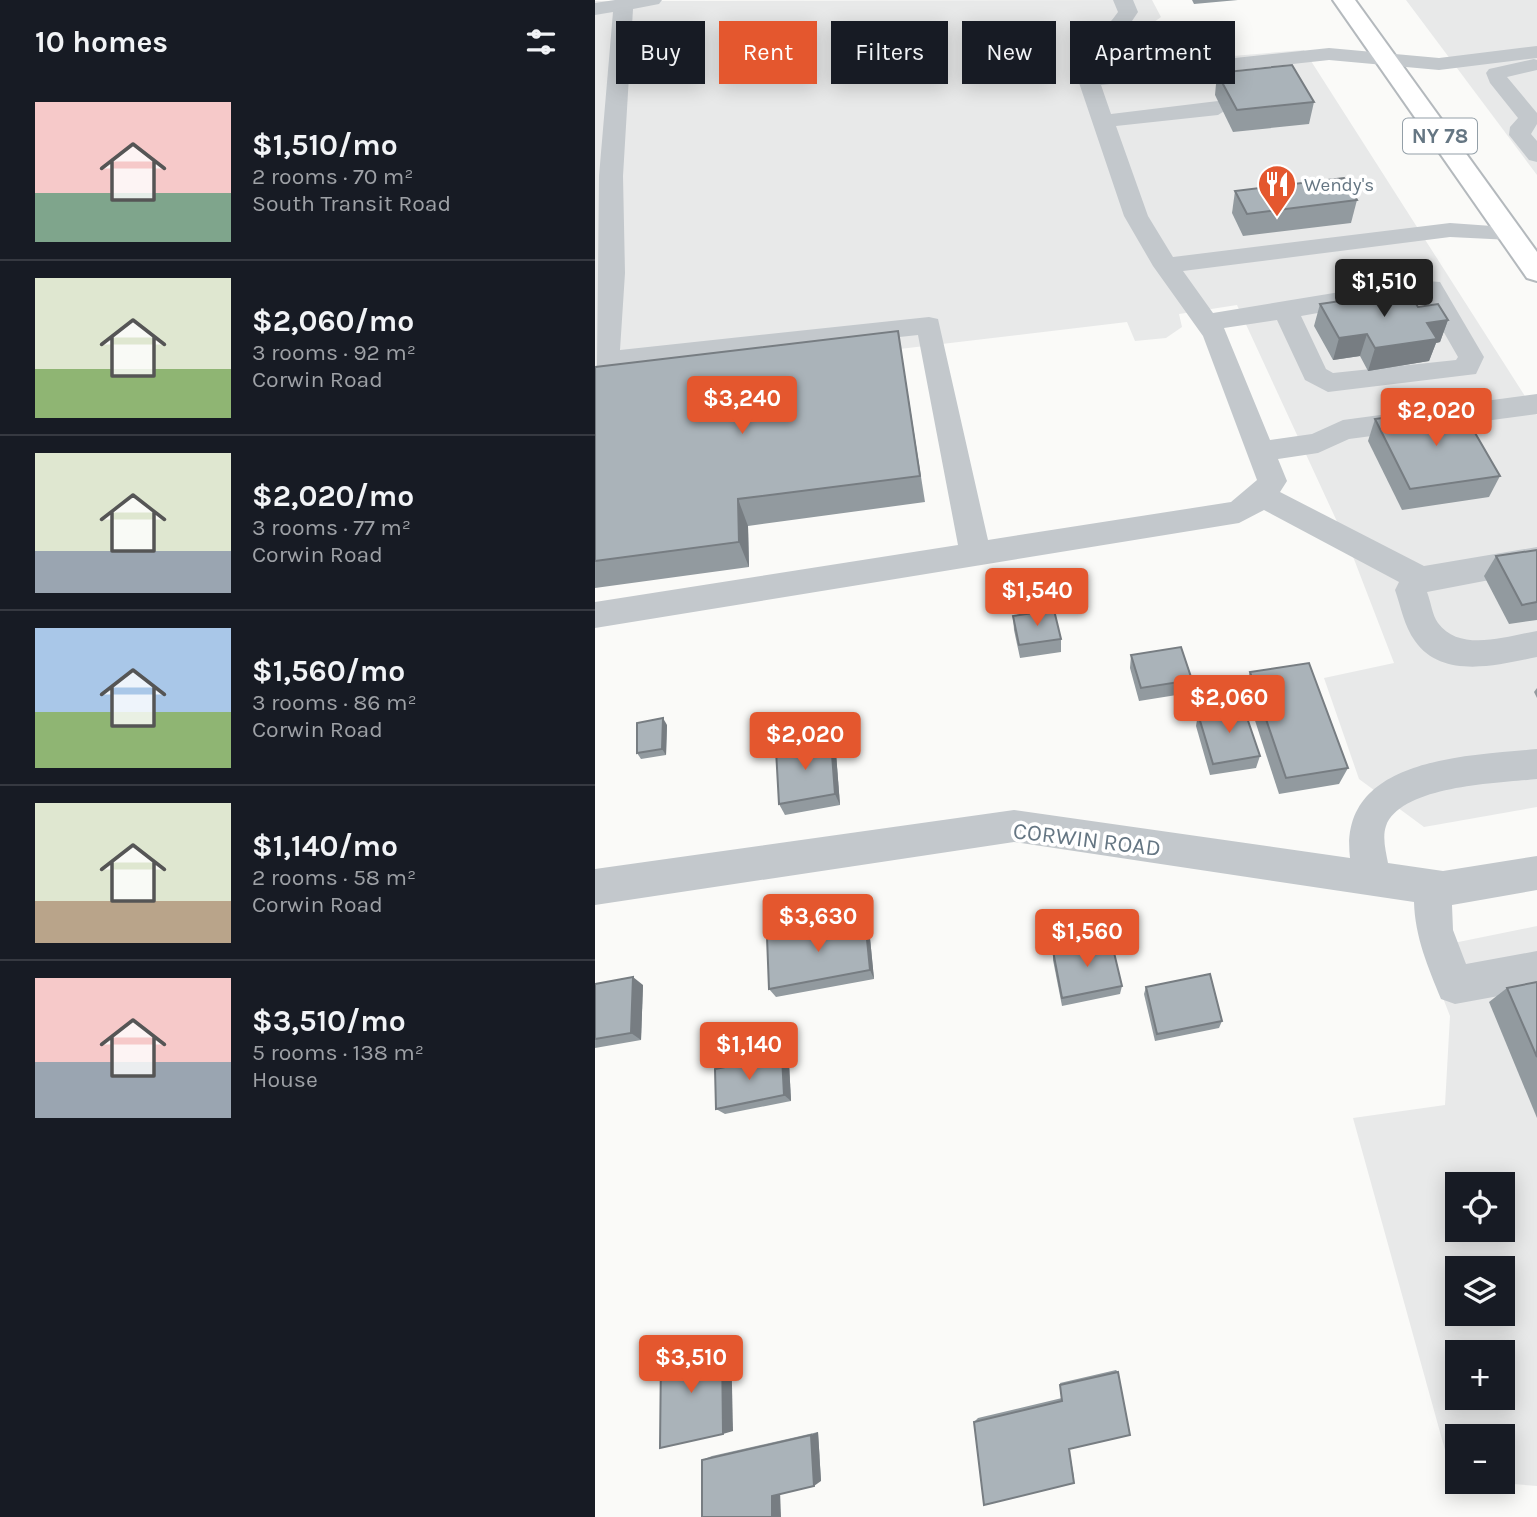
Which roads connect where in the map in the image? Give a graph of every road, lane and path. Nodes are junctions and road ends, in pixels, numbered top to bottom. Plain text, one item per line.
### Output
1 (652, 0) edge
2 (1123, 0) edge
3 (1344, 0) edge
4 (624, 1) edge
5 (595, 9) edge
6 (1537, 35) edge
7 (1537, 52) edge
8 (1384, 58) junction
9 (1537, 65) edge
10 (1095, 100) junction
11 (1218, 108) dead end
12 (1533, 119) edge
13 (1537, 155) edge
14 (1511, 233) junction
15 (1456, 254) dead end
16 (1165, 266) junction
17 (1353, 267) dead end
18 (1537, 272) edge
19 (1184, 292) junction
20 (1286, 310) junction
21 (1206, 322) junction
22 (1537, 404) edge
23 (1261, 451) junction
24 (1263, 495) junction
25 (976, 555) junction
26 (1537, 559) edge
27 (1420, 579) junction
28 (595, 615) edge
29 (1537, 644) edge
30 (1537, 764) edge
31 (1537, 873) edge
32 (1371, 879) junction
33 (595, 887) edge
34 (1431, 887) junction
35 (1537, 970) edge

1 - 4 street
2 - 10 street
3 - 8 highway, NY 78
4 - 5 street
4 - 25 street
6 - 8 street
7 - 8 street
8 - 10 street
8 - 14 highway, NY 78
9 - 12 street
10 - 11 street
10 - 16 street
12 - 13 street
14 - 15 street
14 - 16 street
14 - 18 highway, NY 78
16 - 19 street
17 - 19 street
19 - 21 street
20 - 20 street
20 - 21 street
21 - 23 street
22 - 23 street
23 - 24 street
24 - 25 street
24 - 27 street
25 - 28 street
26 - 27 street
27 - 29 street
30 - 32 street
31 - 34 street, CORWIN ROAD
32 - 33 street, CORWIN ROAD
32 - 34 street, CORWIN ROAD
34 - 35 street

